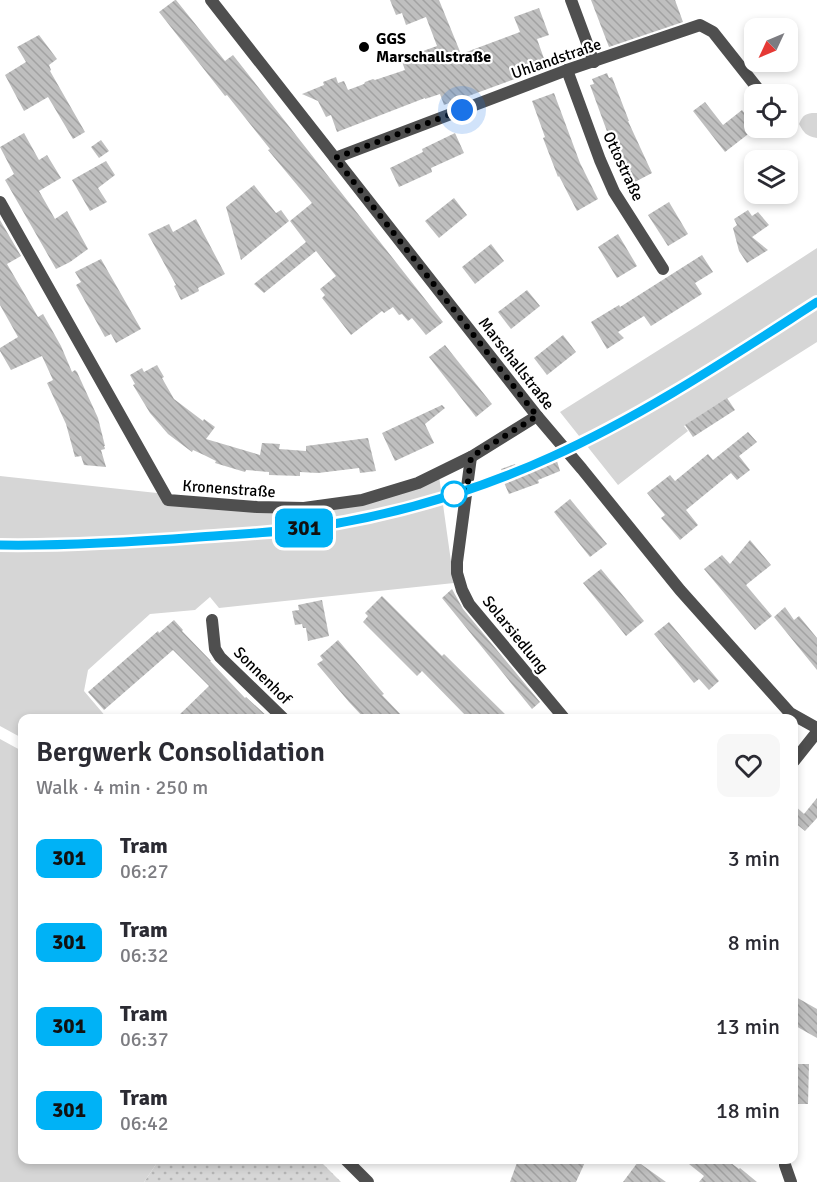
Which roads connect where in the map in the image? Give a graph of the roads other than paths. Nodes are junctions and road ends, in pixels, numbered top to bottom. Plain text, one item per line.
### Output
1 (211, 0) edge
2 (571, 0) edge
3 (594, 62) junction
4 (567, 70) junction
5 (754, 84) edge
6 (335, 158) junction
7 (0, 202) edge
8 (663, 269) dead end
9 (537, 416) junction
10 (471, 457) junction
11 (212, 620) dead end
12 (279, 714) edge
13 (561, 714) edge
14 (792, 714) edge
15 (798, 718) edge
16 (817, 730) edge
17 (798, 755) edge
18 (350, 1164) edge
19 (785, 1165) dead end
20 (368, 1182) edge
21 (791, 1182) edge

1 - 6 street, Marschallstraße
2 - 3 street
3 - 4 street, Uhlandstraße
3 - 5 street, Uhlandstraße
4 - 6 street, Uhlandstraße
4 - 8 street, Ottostraße
6 - 9 street, Marschallstraße
7 - 10 street, Kronenstraße
9 - 10 street, Kronenstraße
9 - 14 street, Marschallstraße
10 - 13 street, Solarsiedlung
11 - 12 street, Sonnenhof
15 - 16 street, Marschallstraße
16 - 17 street
18 - 20 street
19 - 21 street

